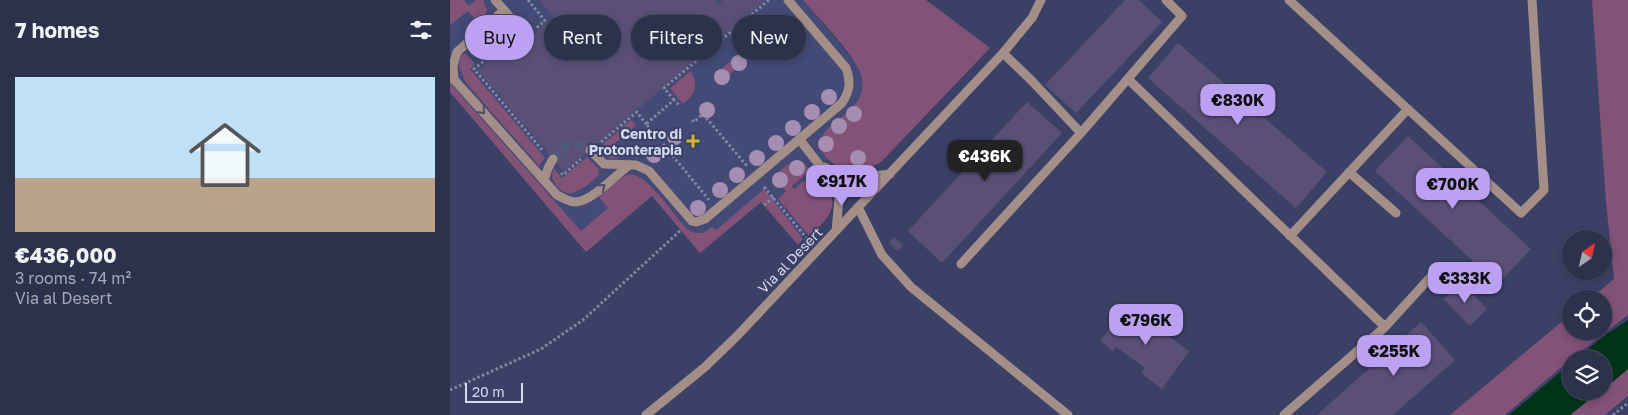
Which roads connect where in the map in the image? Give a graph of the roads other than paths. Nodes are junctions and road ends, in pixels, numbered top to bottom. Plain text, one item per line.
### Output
1 (495, 0) edge
2 (788, 0) edge
3 (1041, 0) edge
4 (1166, 0) edge
5 (1289, 0) edge
6 (1532, 0) edge
7 (504, 10) junction
8 (508, 15) edge
9 (1003, 53) junction
10 (452, 77) edge
11 (1128, 80) junction
12 (1408, 109) junction
13 (1081, 133) junction
14 (800, 140) junction
15 (590, 151) tunnel mouth
16 (552, 160) tunnel mouth
17 (821, 165) junction
18 (628, 166) junction
19 (1350, 172) junction
20 (890, 174) junction
21 (544, 181) junction
22 (858, 207) junction
23 (1396, 213) dead end
24 (836, 231) junction
25 (1290, 236) junction
26 (961, 264) dead end
27 (1436, 271) dead end
28 (1385, 326) junction
29 (646, 415) edge
30 (1068, 415) edge
31 (1284, 415) edge

1 - 7 street
2 - 14 street
3 - 9 street, Via al Desert
4 - 11 street
5 - 12 street
6 - 12 street
7 - 8 street
7 - 10 street
9 - 13 street
9 - 20 street, Via al Desert
10 -> 21 street
11 - 13 street
11 - 25 street
12 - 19 street
13 - 26 street
14 - 17 street
14 - 18 street
15 - 18 street
16 - 21 street
17 - 20 street
17 - 24 street
21 -> 18 street
19 - 23 street
19 - 25 street
20 - 22 street, Via al Desert
22 - 24 street, Via al Desert
22 - 30 street
24 - 29 street, Via al Desert
25 - 28 street
27 - 28 street
28 - 31 street

